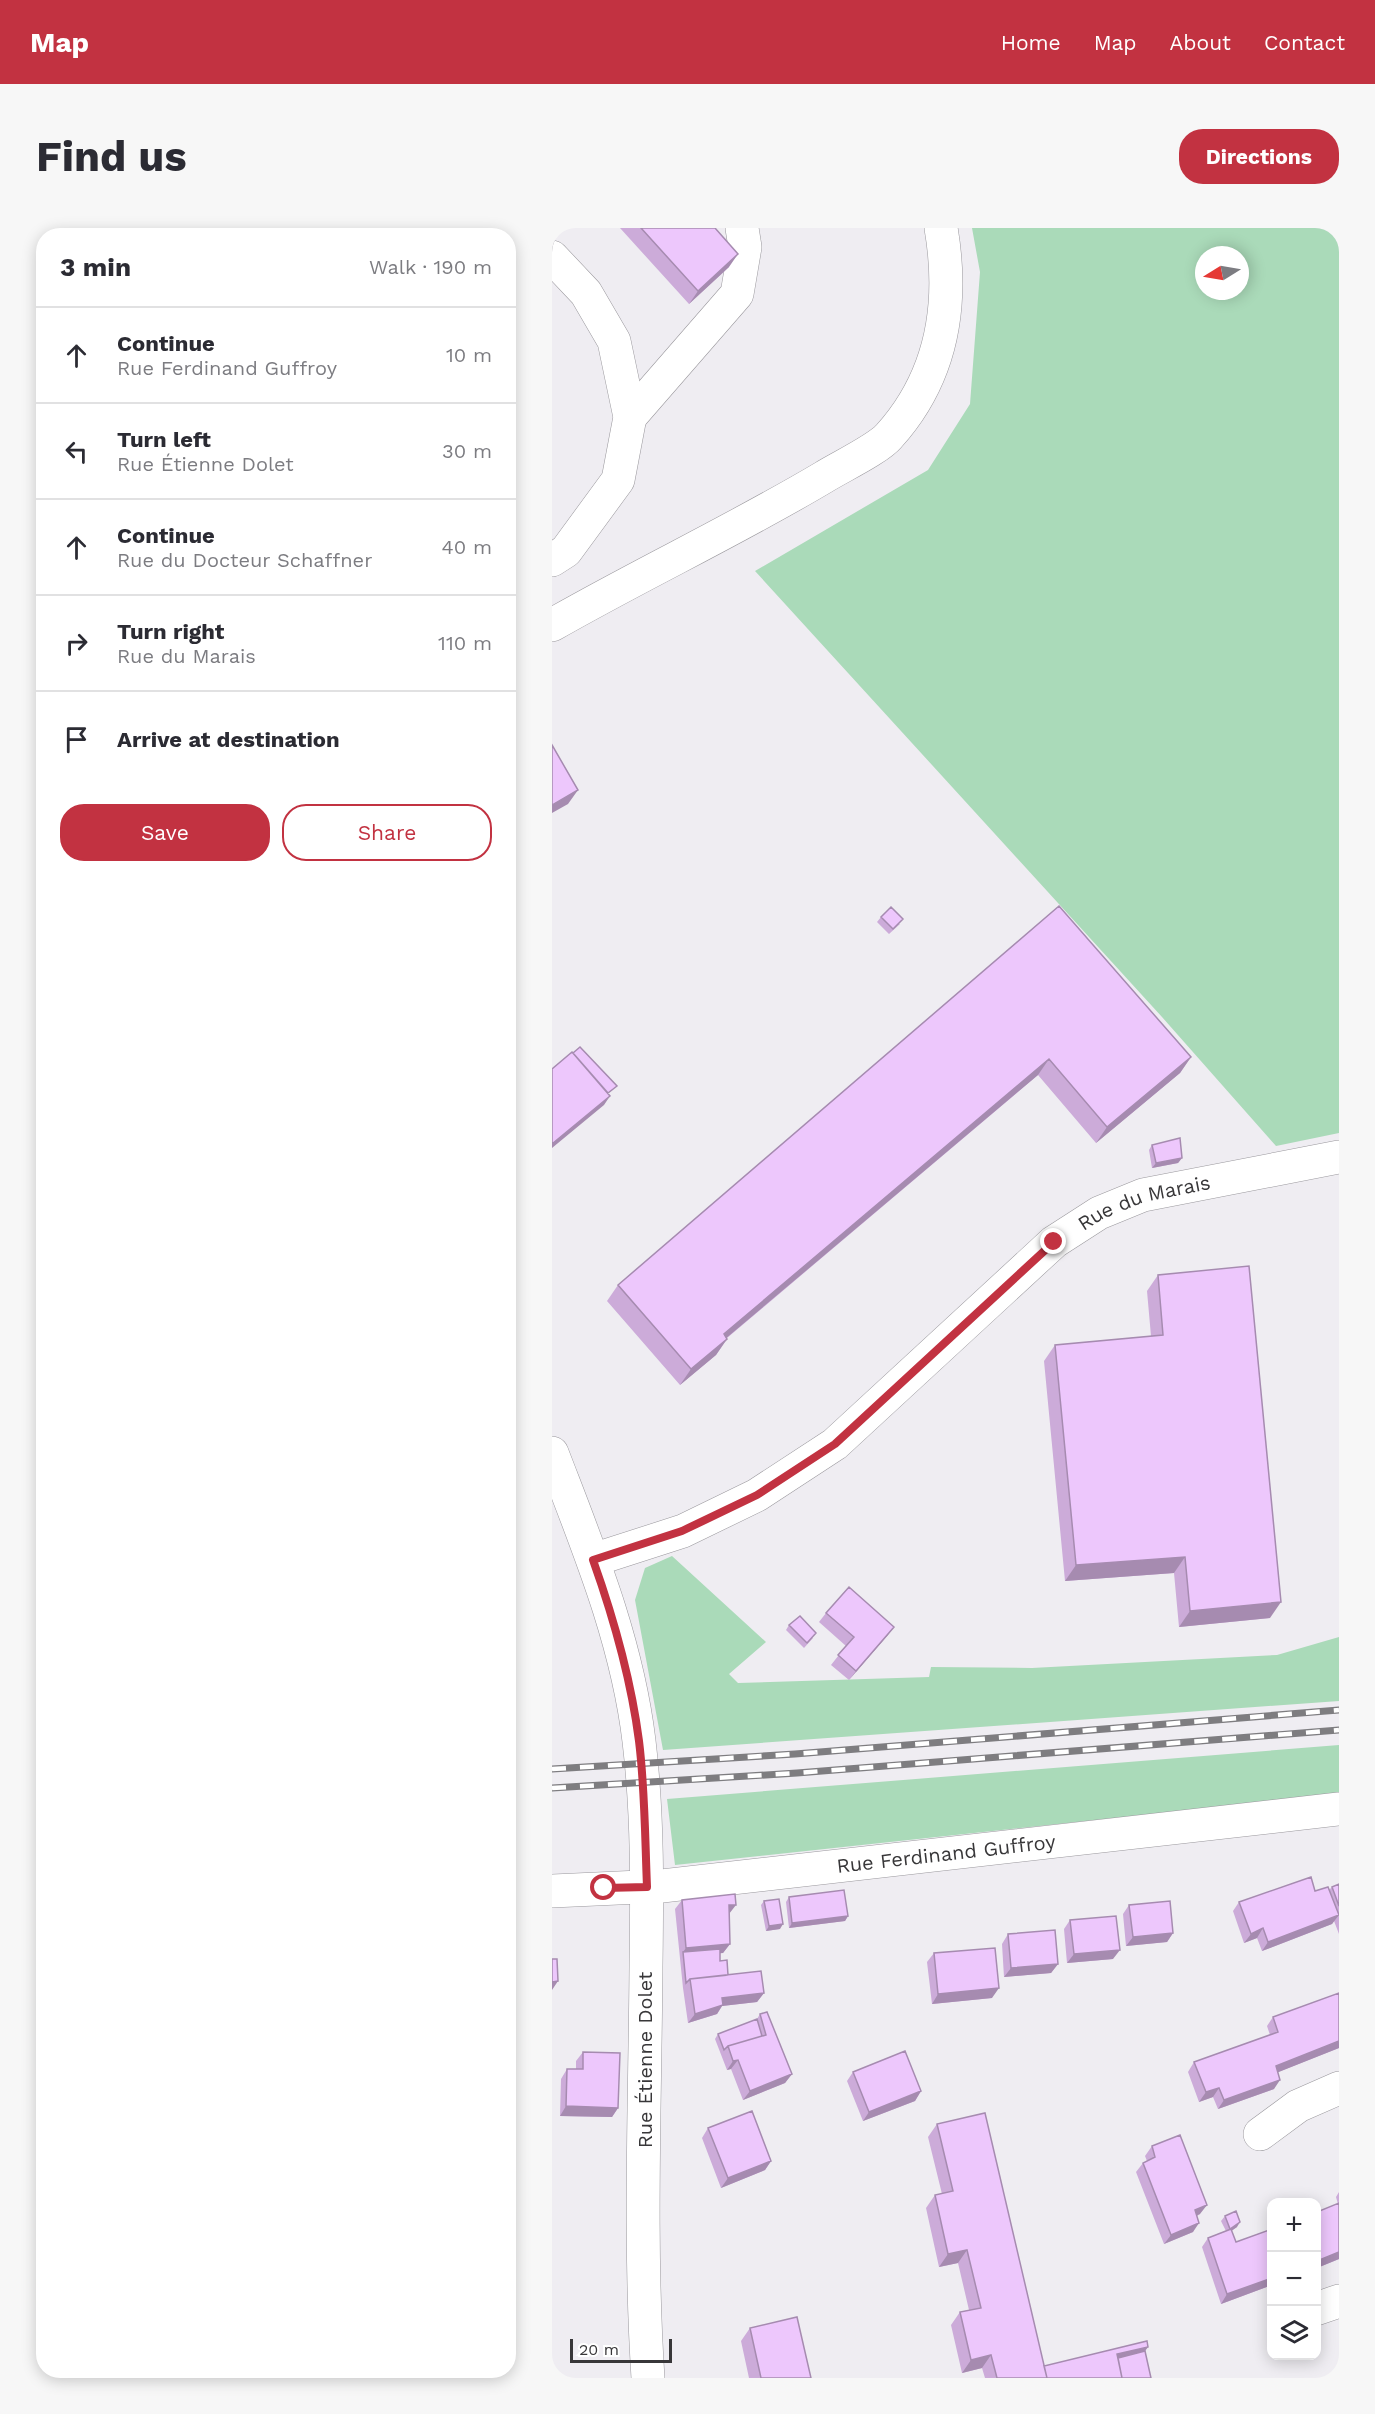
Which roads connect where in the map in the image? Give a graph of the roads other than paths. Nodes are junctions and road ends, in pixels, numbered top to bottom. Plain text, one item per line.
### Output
1 (742, 228) edge
2 (941, 228) edge
3 (552, 257) edge
4 (630, 417) junction
5 (552, 560) edge
6 (552, 625) edge
7 (1339, 1157) edge
8 (552, 1453) edge
9 (593, 1560) junction
10 (1339, 1809) edge
11 (647, 1887) junction
12 (552, 1891) edge
13 (1339, 2088) edge
14 (1260, 2134) dead end
15 (1339, 2301) edge
16 (1321, 2308) edge
17 (648, 2378) edge

1 - 4 street
2 - 6 street
3 - 4 street
4 - 5 street
7 - 9 street, Rue du Marais
8 - 9 street, Rue Étienne Dolet
9 - 11 street, Rue Étienne Dolet
10 - 11 street, Rue Ferdinand Guffroy
11 - 12 street, Rue Ferdinand Guffroy
11 - 17 street, Rue Étienne Dolet
13 - 14 street
15 - 16 street

